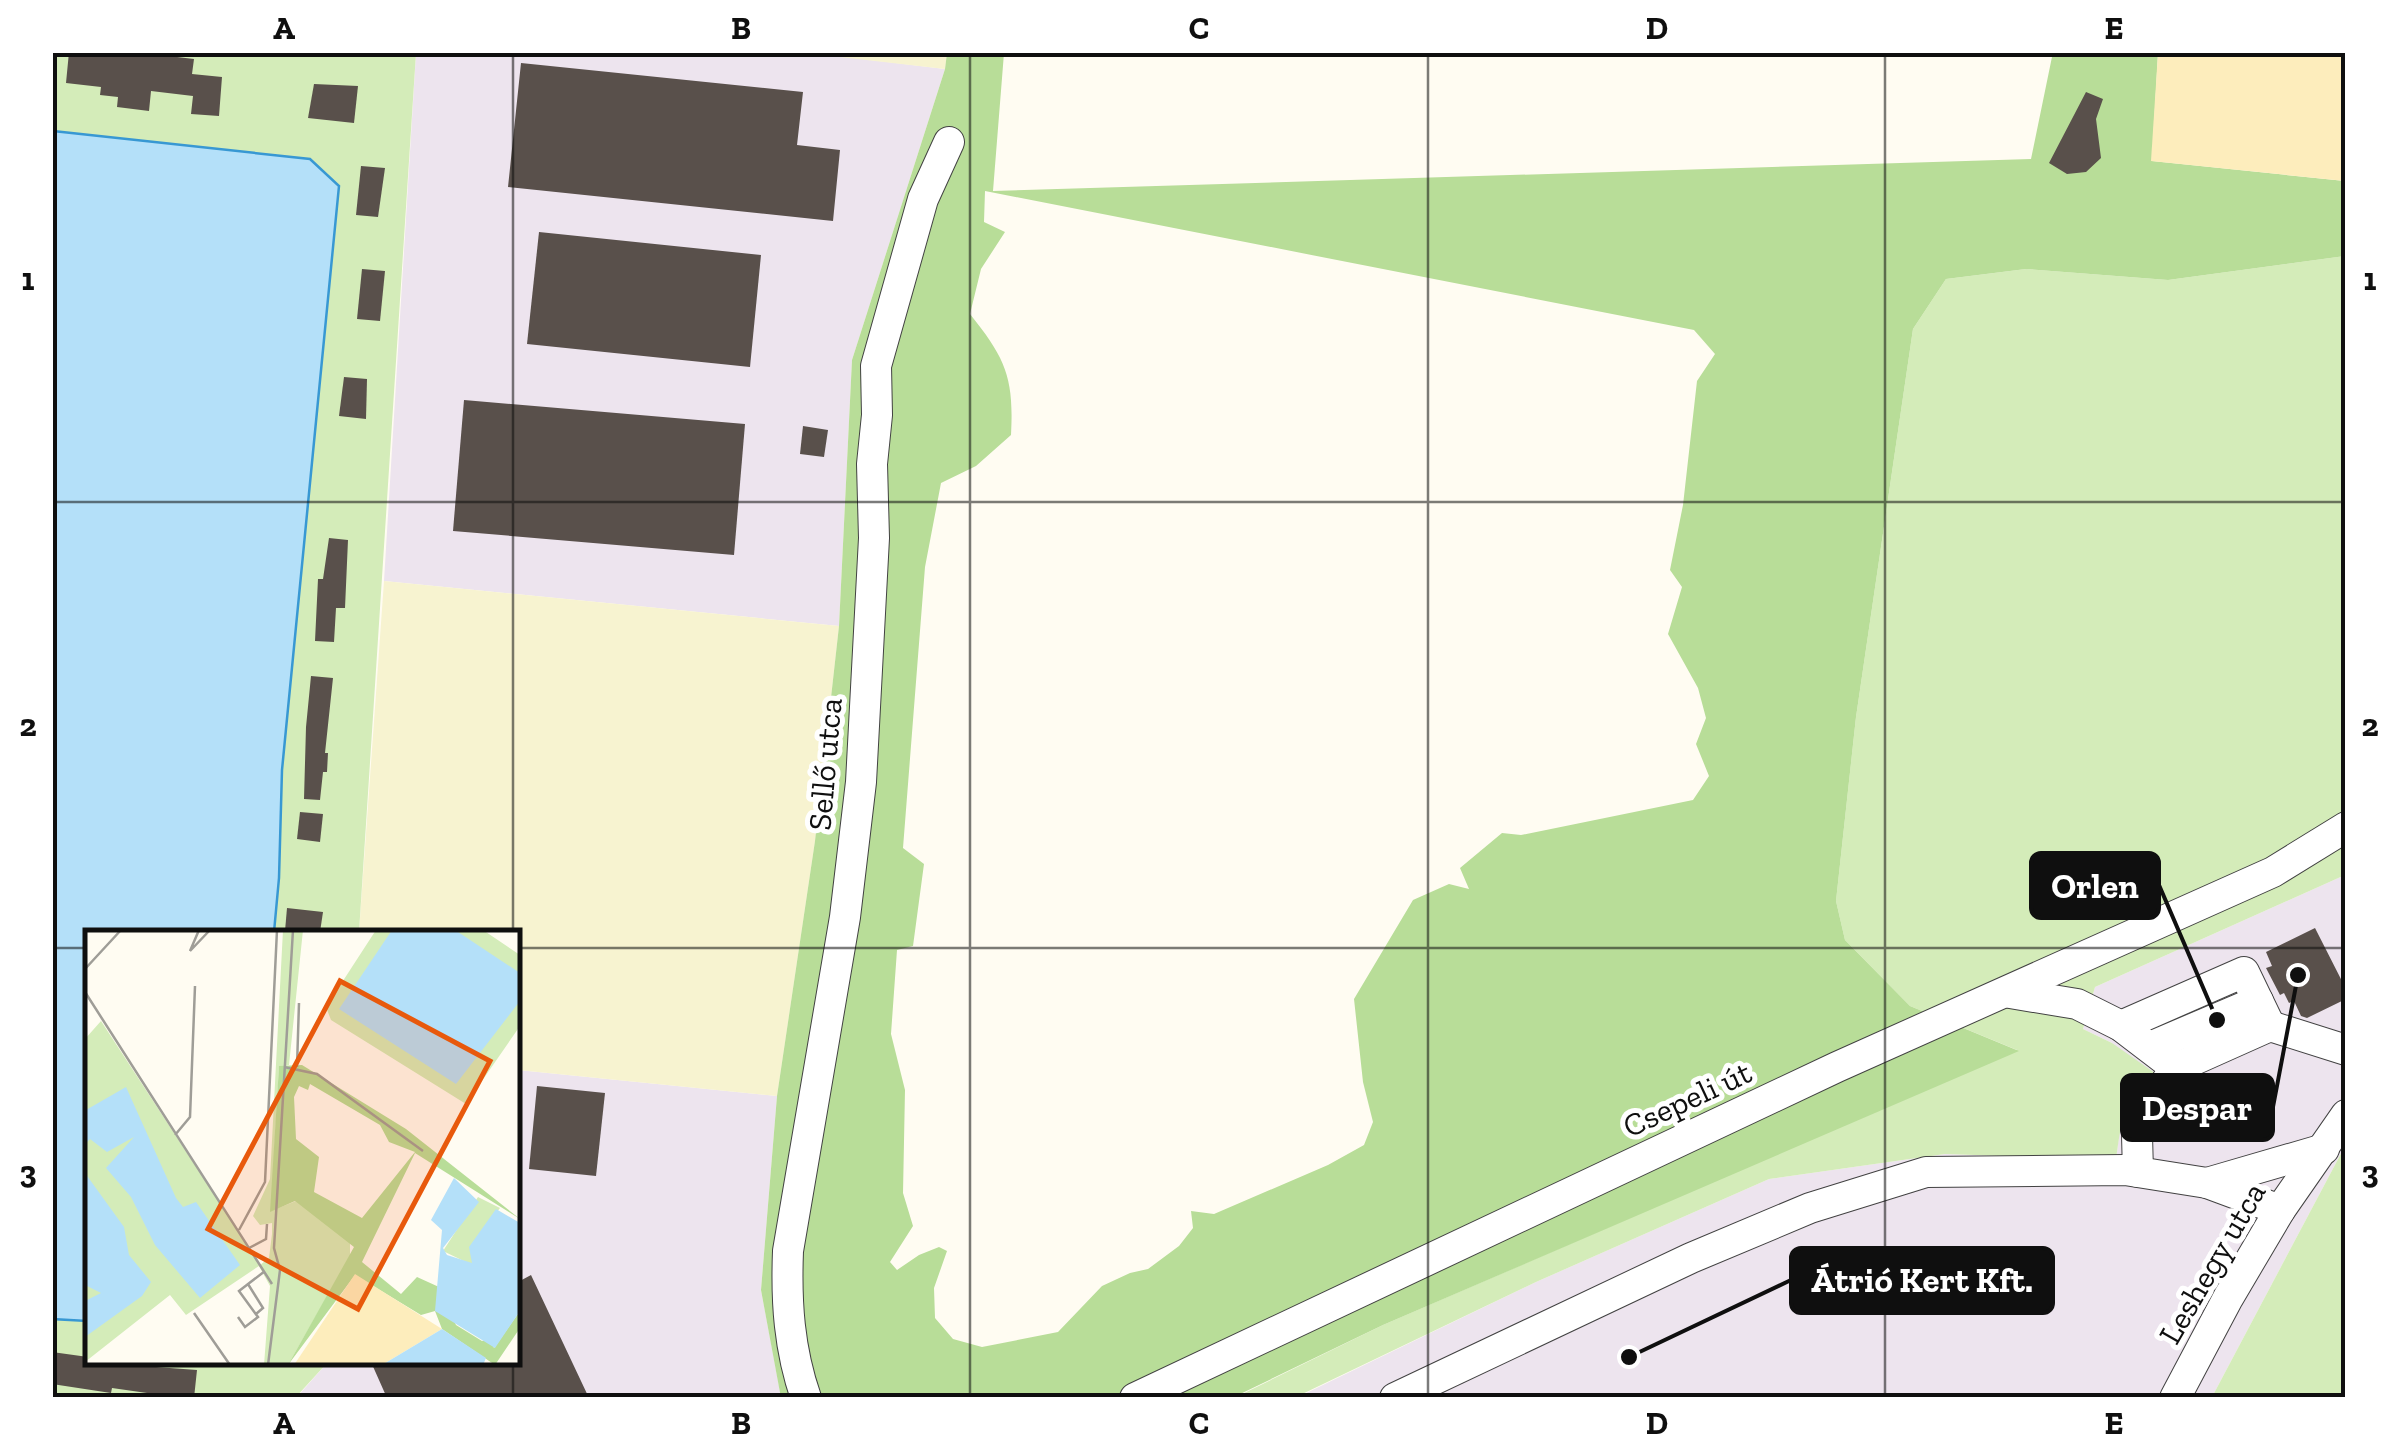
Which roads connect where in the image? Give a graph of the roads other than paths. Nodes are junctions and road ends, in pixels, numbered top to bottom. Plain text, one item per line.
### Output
1 (949, 142) dead end
2 (2346, 826) edge
3 (2346, 853) edge
4 (2272, 872) junction
5 (2010, 992) junction
6 (2264, 1014) junction
7 (2121, 1026) junction
8 (2150, 1048) junction
9 (2346, 1050) edge
10 (2176, 1068) junction
11 (2346, 1114) edge
12 (2324, 1149) junction
13 (2138, 1172) junction
14 (2206, 1183) junction
15 (2280, 1210) junction
16 (806, 1398) edge
17 (1135, 1398) edge
18 (1395, 1398) edge
19 (2175, 1398) edge

1 - 16 street, Sellő utca
2 - 4 street, Csepeli út
3 - 4 street, Csepeli út
4 - 5 street, Csepeli út
5 - 7 street
5 - 17 street, Csepeli út
6 - 7 street
6 - 8 street
6 - 9 street
6 - 10 street
7 - 8 street
8 - 10 street
10 - 13 street
11 - 12 street, Leshegy utca
12 - 14 street
12 - 15 street, Leshegy utca
13 - 14 street
13 - 18 street
14 - 15 street
15 - 19 street, Leshegy utca

